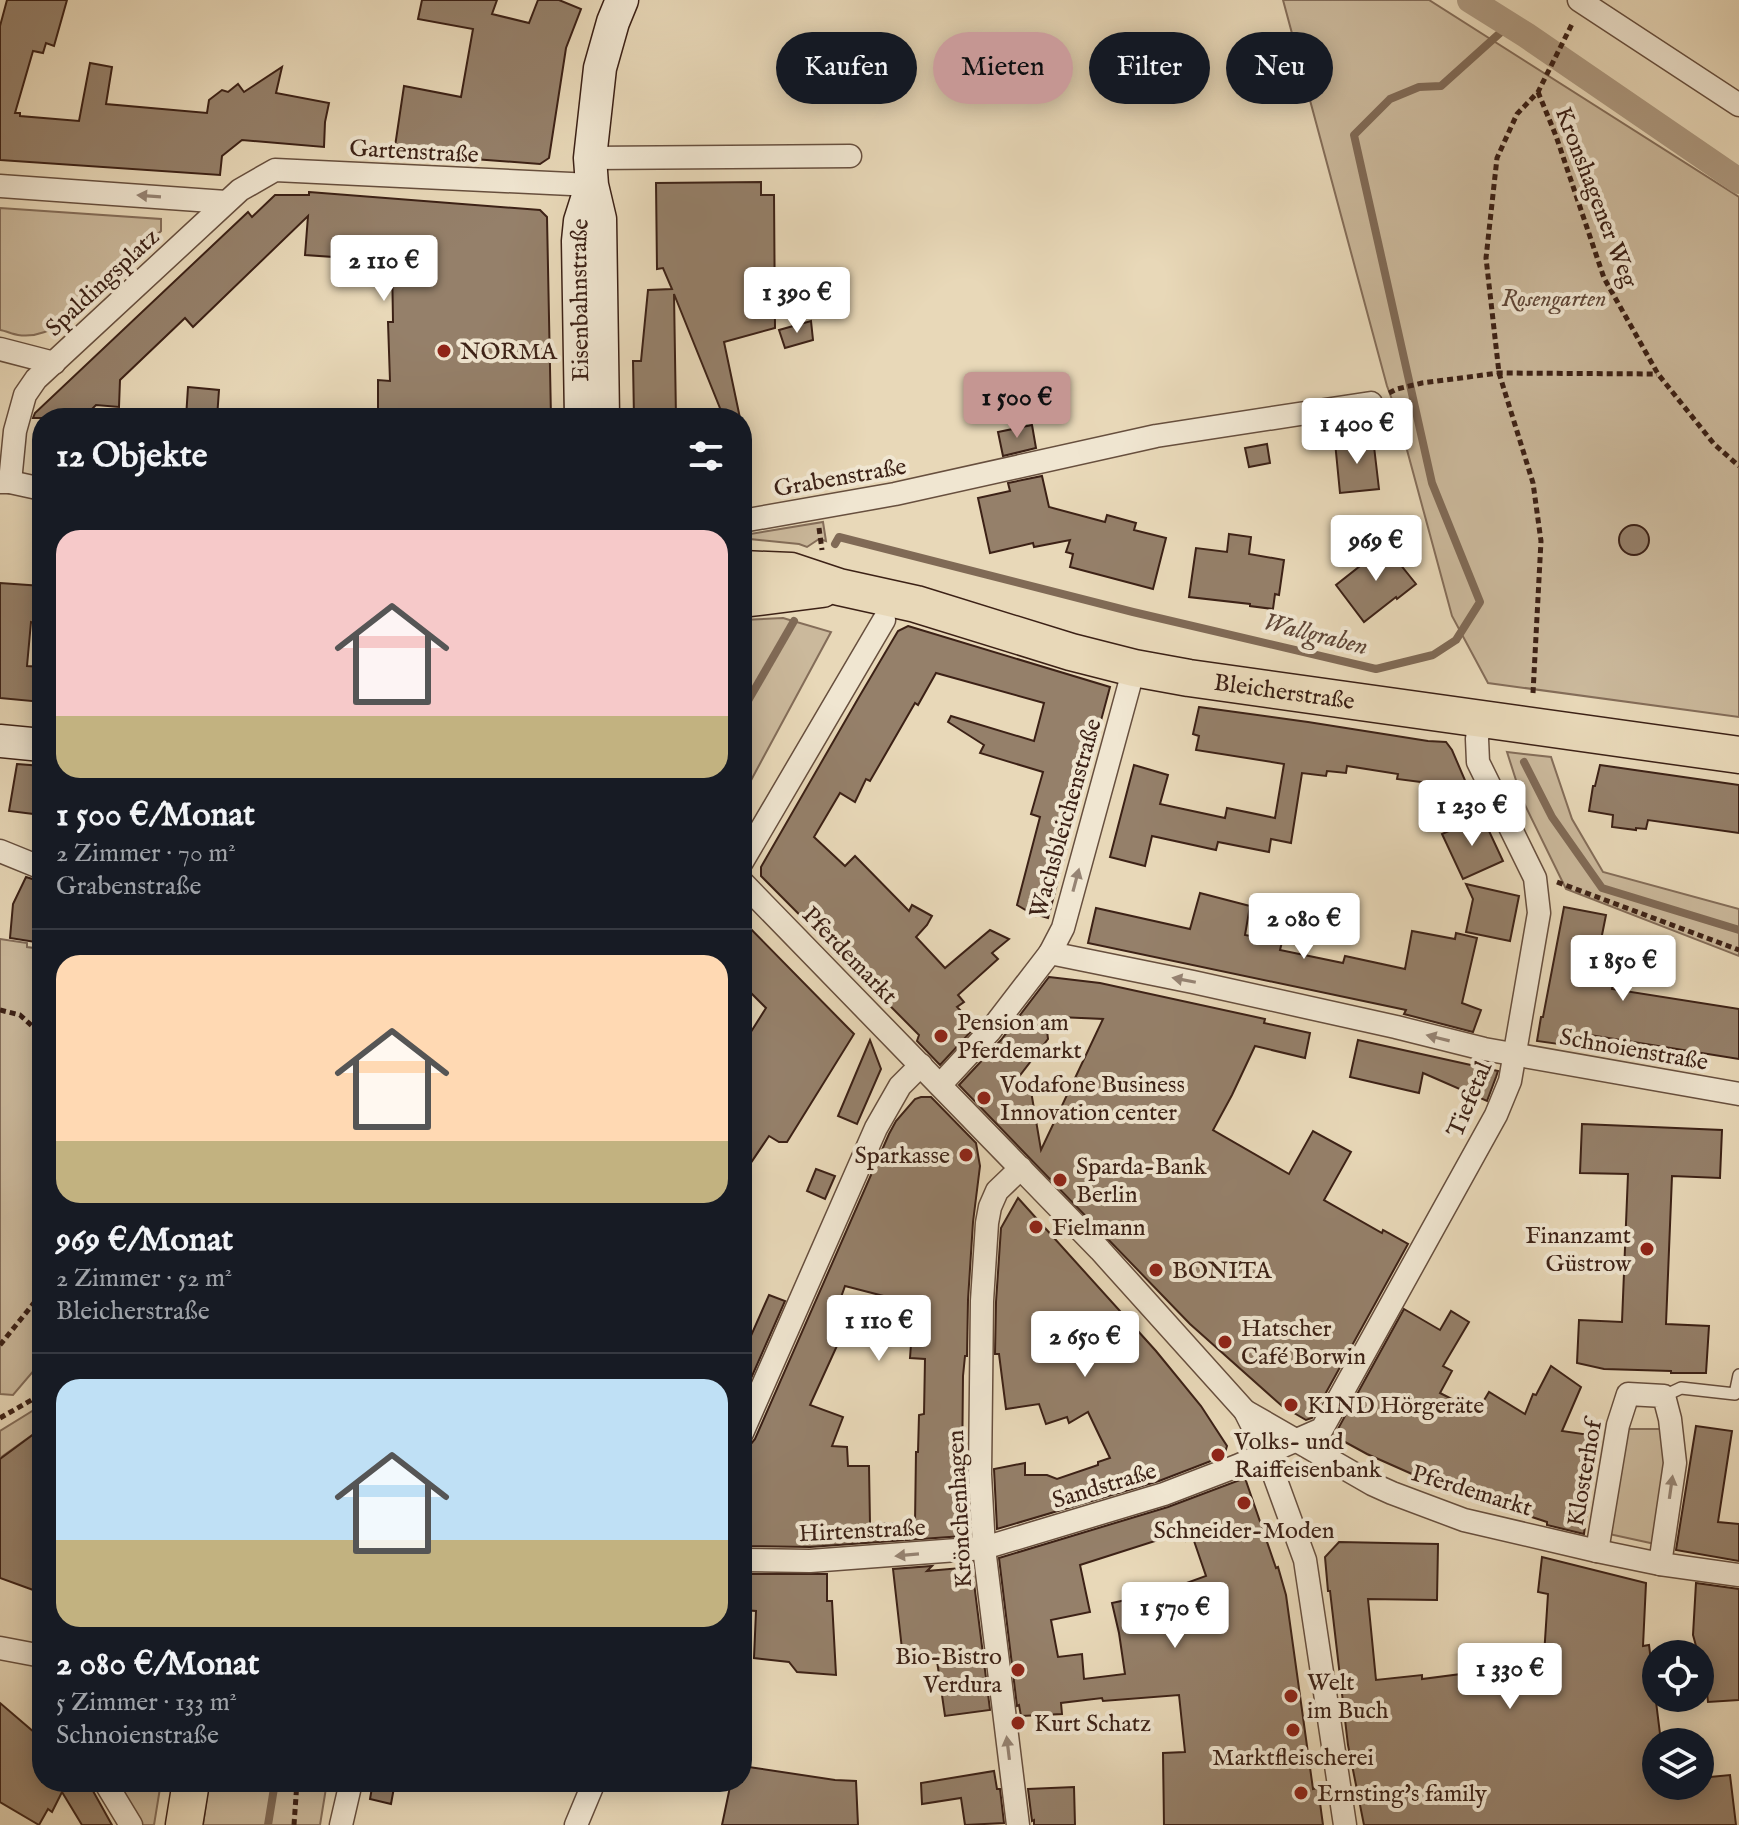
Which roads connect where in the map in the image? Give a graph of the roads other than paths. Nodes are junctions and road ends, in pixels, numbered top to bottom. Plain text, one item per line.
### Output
1 (622, 0) edge
2 (1576, 11) edge
3 (1739, 105) edge
4 (850, 156) dead end
5 (591, 172) junction
6 (0, 186) edge
7 (233, 196) junction
8 (0, 349) edge
9 (54, 363) junction
10 (1371, 403) dead end
11 (581, 408) edge
12 (603, 408) edge
13 (5, 482) edge
14 (32, 487) edge
15 (752, 519) edge
16 (752, 569) edge
17 (839, 587) junction
18 (752, 598) edge
19 (884, 620) dead end
20 (1134, 668) junction
21 (1480, 719) junction
22 (0, 741) edge
23 (32, 744) edge
24 (1739, 755) edge
25 (752, 845) edge
26 (0, 851) edge
27 (32, 864) edge
28 (752, 892) edge
29 (1050, 953) junction
30 (1514, 1054) junction
31 (921, 1065) junction
32 (945, 1080) junction
33 (1739, 1094) edge
34 (1021, 1168) junction
35 (1739, 1375) edge
36 (1664, 1396) junction
37 (752, 1410) edge
38 (1245, 1411) junction
39 (1296, 1440) junction
40 (1266, 1453) junction
41 (984, 1548) junction
42 (1597, 1551) junction
43 (752, 1560) edge
44 (1660, 1564) junction
45 (1739, 1575) edge
46 (0, 1648) edge
47 (32, 1654) edge
48 (111, 1792) edge
49 (189, 1792) edge
50 (349, 1792) edge
51 (590, 1792) edge
52 (131, 1825) edge
53 (184, 1825) edge
54 (341, 1825) edge
55 (576, 1825) edge
56 (1018, 1825) edge
57 (1345, 1825) edge

1 - 5 street, Eisenbahnstraße
2 - 3 street
4 - 5 street, Gartenstraße
5 - 7 street, Gartenstraße
5 - 11 street, Eisenbahnstraße
5 - 12 street, Eisenbahnstraße
7 -> 6 street, Spaldingsplatz
7 - 9 street, Spaldingsplatz
8 - 9 street, Spaldingsplatz
9 - 13 street
10 - 15 street, Grabenstraße
13 - 14 street
16 - 17 main road, Bleicherstraße
17 - 18 main road, Bleicherstraße
17 - 20 main road, Bleicherstraße
19 - 25 street
20 - 21 main road, Bleicherstraße
29 -> 20 street, Wachsbleichenstraße
21 - 24 main road, Bleicherstraße
21 - 30 street, Tiefetal
22 - 23 street
26 - 27 street
28 - 31 street, Pferdemarkt
30 -> 29 street, Schnoienstraße
29 - 32 street, Wachsbleichenstraße
30 - 33 street, Schnoienstraße
30 - 39 street, Tiefetal
31 - 32 street, Pferdemarkt
31 - 37 street
32 - 34 street, Pferdemarkt
34 - 38 street, Pferdemarkt
34 - 41 street, Krönchenhagen
35 - 36 lane, Klosterhof
36 - 42 street, Klosterhof
44 -> 36 street
38 - 39 street, Pferdemarkt
38 - 40 street, Pferdemarkt
39 - 40 street
39 - 42 street, Pferdemarkt
40 - 41 street, Sandstraße
40 - 57 street, Pferdemarkt
41 -> 43 street, Hirtenstraße
56 -> 41 street, Krönchenhagen
42 - 44 street, Pferdemarkt
44 - 45 street, Pferdemarkt
46 - 47 street
48 - 52 street
49 - 53 main road
50 - 54 street
51 - 55 street

